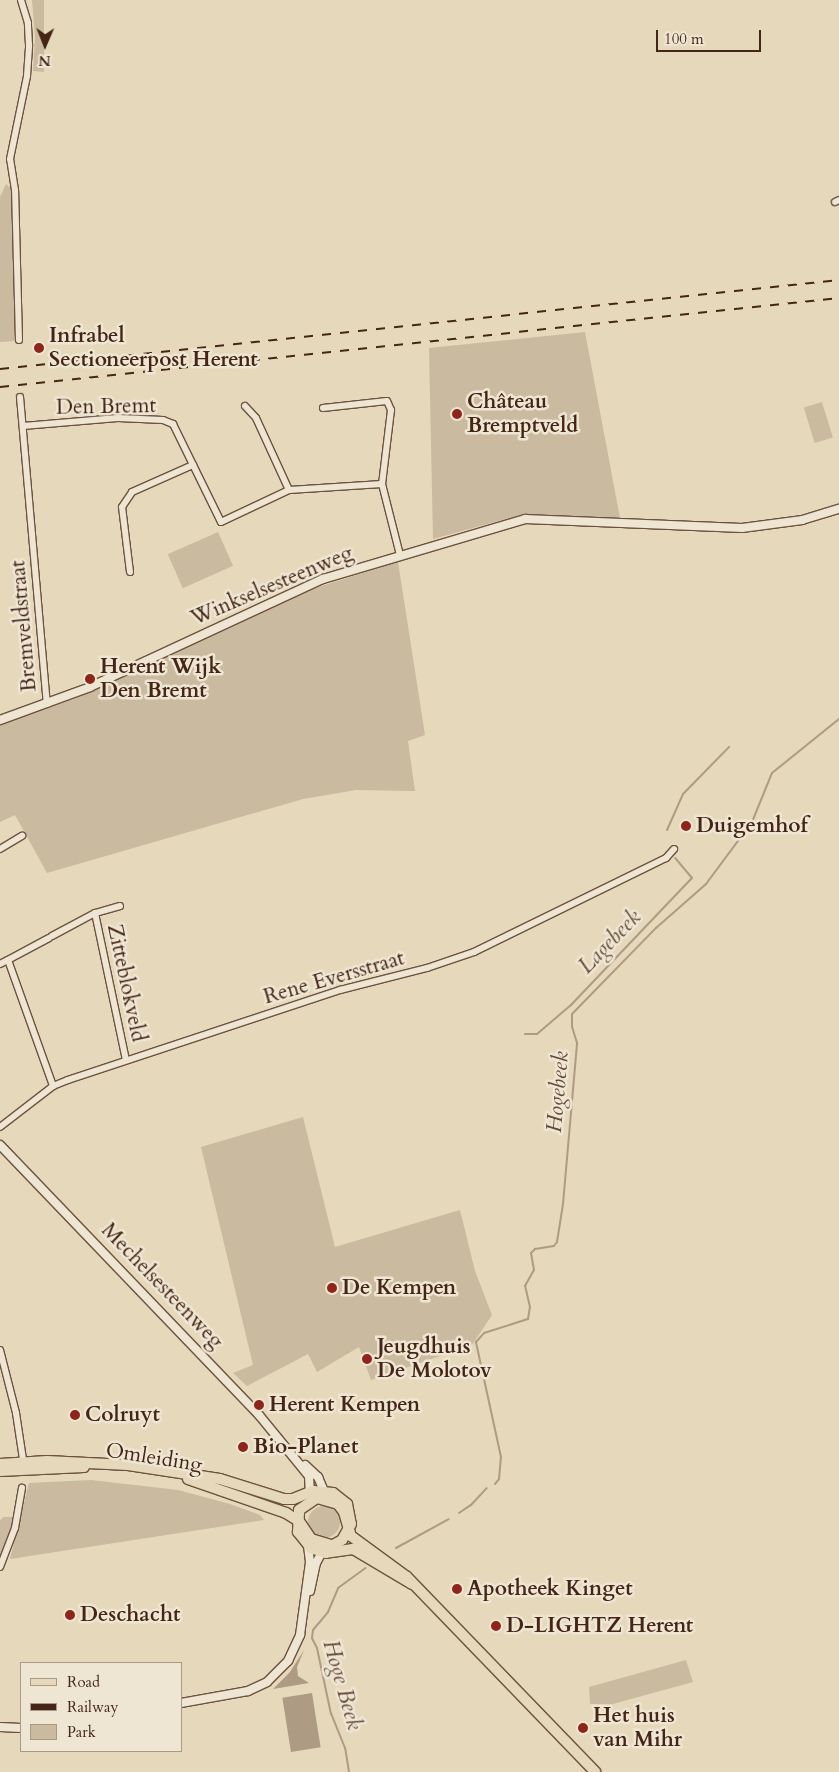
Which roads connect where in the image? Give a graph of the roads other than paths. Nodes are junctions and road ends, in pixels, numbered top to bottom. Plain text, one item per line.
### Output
1 (21, 0) edge
2 (19, 340) dead end
3 (20, 397) dead end
4 (245, 406) dead end
5 (323, 408) dead end
6 (23, 426) junction
7 (193, 465) junction
8 (382, 484) junction
9 (289, 490) junction
10 (839, 509) edge
11 (400, 555) junction
12 (130, 572) dead end
13 (47, 704) junction
14 (0, 720) edge
15 (22, 836) dead end
16 (0, 848) edge
17 (674, 849) dead end
18 (120, 906) dead end
19 (95, 913) junction
20 (8, 960) junction
21 (0, 964) edge
22 (126, 1060) junction
23 (53, 1086) junction
24 (0, 1127) edge
25 (0, 1145) edge
26 (0, 1350) edge
27 (295, 1456) junction
28 (0, 1464) edge
29 (25, 1466) junction
30 (0, 1471) edge
31 (22, 1488) dead end
32 (324, 1491) junction
33 (309, 1498) junction
34 (352, 1519) junction
35 (299, 1526) junction
36 (348, 1533) junction
37 (330, 1545) junction
38 (308, 1546) junction
39 (322, 1552) junction
40 (0, 1567) edge
41 (412, 1584) junction
42 (305, 1599) junction
43 (455, 1624) junction
44 (182, 1703) edge
45 (0, 1727) edge
46 (20, 1728) edge
47 (595, 1772) edge

1 - 2 street
3 - 6 street, Bremveldstraat
4 - 9 street
5 - 8 street
6 - 7 street, Den Bremt
6 - 13 street, Bremveldstraat
7 - 9 street, Den Bremt
7 - 12 street
8 - 9 street, Den Bremt
8 - 11 street
10 - 11 street, Winkselsesteenweg
11 - 13 street, Winkselsesteenweg
13 - 14 street, Winkselsesteenweg
15 - 16 street
17 - 22 street, Rene Eversstraat
18 - 19 street, Zitteblokveld
19 - 20 street, Zitteblokveld
19 - 22 street, Zitteblokveld
20 - 21 street, Zitteblokveld
20 - 23 street
22 - 23 street, Rene Eversstraat
23 - 24 street, Rene Eversstraat
25 - 27 street, Mechelsesteenweg
26 - 29 street
27 - 32 street, Mechelsesteenweg
27 - 33 street, Mechelsesteenweg
28 - 29 main road, Omleiding
29 - 30 main road, Omleiding
29 - 33 main road, Omleiding
29 - 35 main road, Omleiding
31 - 40 street
32 - 33 main road
32 - 34 main road
33 - 35 main road
33 - 36 main road
34 - 36 main road
34 - 43 main road
35 - 37 main road
35 - 38 main road
36 - 37 main road
36 - 41 main road
37 - 39 main road
38 - 39 main road
38 - 42 street
39 - 41 main road
39 - 42 street
41 - 43 main road
42 - 44 street
43 - 47 main road
45 - 46 street

